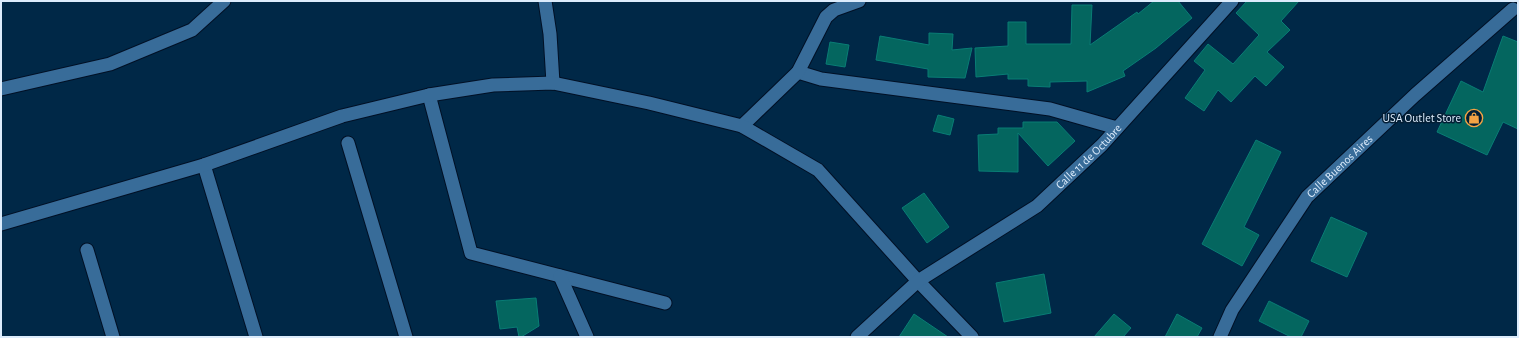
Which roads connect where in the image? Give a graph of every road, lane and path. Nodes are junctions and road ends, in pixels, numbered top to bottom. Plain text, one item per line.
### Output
1 (224, 1) edge
2 (545, 1) edge
3 (859, 1) edge
4 (1232, 1) edge
5 (1513, 9) dead end
6 (798, 72) junction
7 (553, 83) junction
8 (1, 90) edge
9 (429, 94) junction
10 (742, 126) junction
11 (1117, 128) junction
12 (348, 143) dead end
13 (204, 165) junction
14 (1, 224) edge
15 (87, 250) dead end
16 (560, 276) junction
17 (918, 281) junction
18 (665, 303) dead end
19 (113, 337) edge
20 (256, 337) edge
21 (406, 337) edge
22 (587, 337) edge
23 (856, 337) edge
24 (972, 337) edge
25 (1220, 337) edge

1 - 8 street
2 - 7 street
3 - 6 street
4 - 11 street, Calle 11 de Octubre
5 - 25 street, Calle Buenos Aires
6 - 10 street
6 - 11 street
7 - 9 street
7 - 10 street
9 - 13 street
9 - 16 street
10 - 17 street
11 - 17 street, Calle 11 de Octubre
12 - 21 street
13 - 14 street
13 - 20 street
15 - 19 street
16 - 18 street
16 - 22 street
17 - 23 street, Calle 11 de Octubre
17 - 24 street

